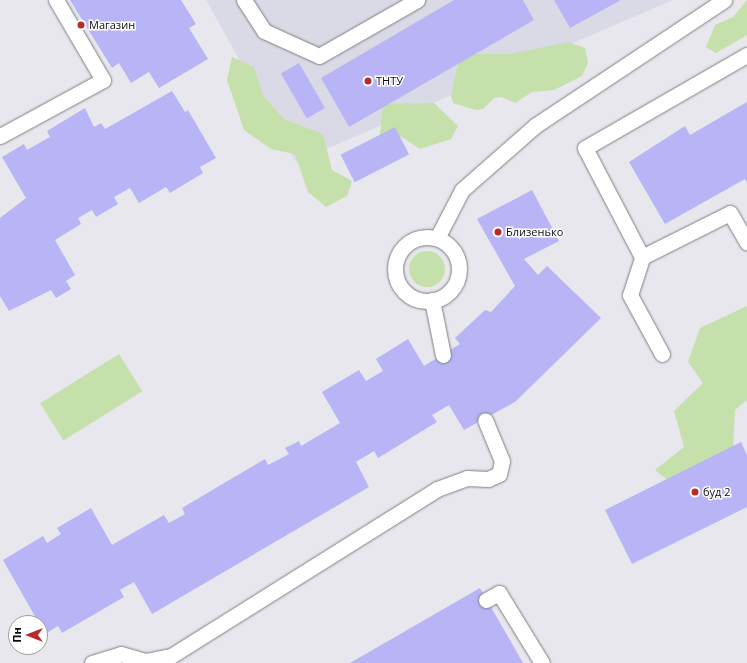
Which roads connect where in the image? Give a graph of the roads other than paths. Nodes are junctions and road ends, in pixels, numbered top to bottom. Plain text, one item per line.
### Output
1 (56, 0) edge
2 (244, 0) edge
3 (417, 0) edge
4 (724, 0) edge
5 (747, 55) edge
6 (0, 136) edge
7 (437, 238) junction
8 (747, 242) edge
9 (642, 257) junction
10 (432, 300) junction
11 (662, 354) dead end
12 (443, 355) dead end
13 (485, 420) dead end
14 (486, 600) dead end
15 (92, 663) edge
16 (542, 663) edge

1 - 6 lane
2 - 3 lane
4 - 7 lane
5 - 9 lane
7 - 10 lane
7 - 10 lane
8 - 9 lane
9 - 11 lane
10 - 12 lane
13 - 15 lane
14 - 16 lane

